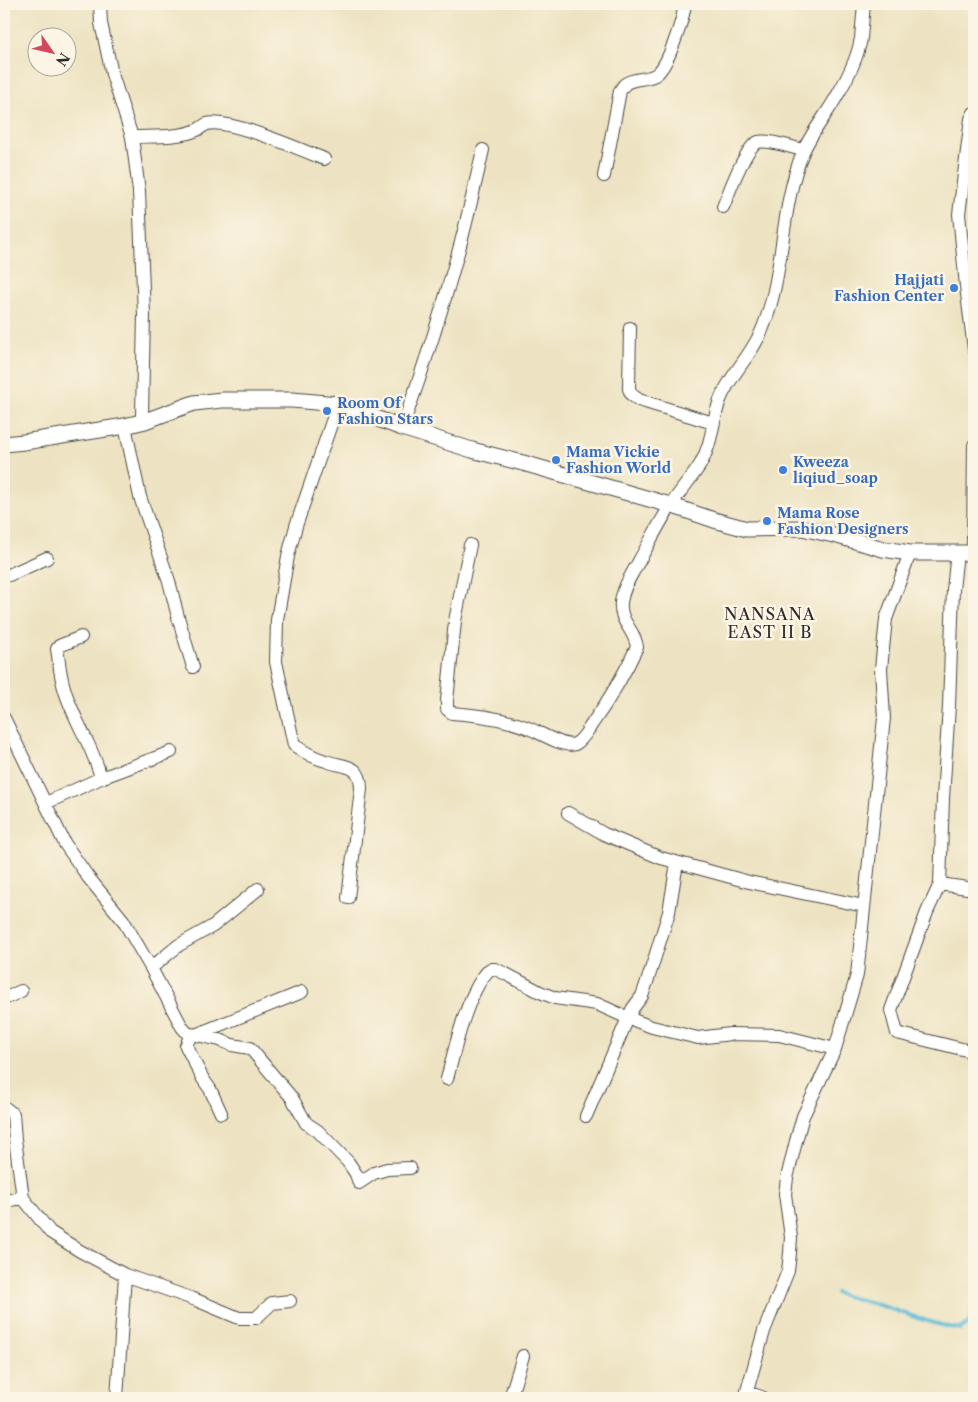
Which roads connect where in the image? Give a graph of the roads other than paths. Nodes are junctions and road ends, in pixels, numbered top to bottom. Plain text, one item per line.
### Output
1 (100, 4) edge
2 (685, 4) edge
3 (864, 4) edge
4 (974, 113) edge
5 (132, 137) junction
6 (483, 150) dead end
7 (804, 150) junction
8 (324, 159) dead end
9 (604, 176) dead end
10 (723, 207) dead end
11 (630, 328) dead end
12 (974, 349) edge
13 (338, 404) junction
14 (145, 421) junction
15 (713, 423) junction
16 (125, 426) junction
17 (402, 428) junction
18 (4, 444) edge
19 (974, 445) edge
20 (670, 505) junction
21 (470, 545) dead end
22 (957, 552) junction
23 (910, 553) junction
24 (974, 553) edge
25 (47, 558) dead end
26 (4, 576) edge
27 (81, 638) dead end
28 (193, 667) dead end
29 (4, 718) edge
30 (171, 752) dead end
31 (101, 778) junction
32 (46, 803) junction
33 (568, 813) dead end
34 (677, 863) junction
35 (940, 884) junction
36 (258, 889) dead end
37 (974, 889) edge
38 (348, 898) dead end
39 (864, 906) junction
40 (150, 968) junction
41 (21, 991) dead end
42 (302, 992) dead end
43 (4, 999) edge
44 (628, 1018) junction
45 (193, 1035) junction
46 (835, 1049) junction
47 (974, 1052) edge
48 (447, 1079) dead end
49 (4, 1107) edge
50 (220, 1112) dead end
51 (586, 1116) dead end
52 (410, 1168) dead end
53 (23, 1198) junction
54 (4, 1201) edge
55 (126, 1275) junction
56 (290, 1301) dead end
57 (523, 1356) dead end
58 (746, 1395) edge
59 (117, 1398) edge
60 (510, 1398) edge
61 (764, 1398) edge

1 - 5 street
2 - 9 street
3 - 7 street
4 - 12 street
5 - 8 street
5 - 14 street
6 - 17 street
7 - 10 street
7 - 15 street
11 - 15 street
13 - 14 street
13 - 17 street
13 - 38 street
14 - 16 street
15 - 20 street
16 - 18 street
16 - 28 street
17 - 20 street
19 - 24 street
20 - 21 street
20 - 23 street
22 - 23 street
22 - 24 street
22 - 35 street
23 - 39 street
25 - 26 street
27 - 31 street
29 - 32 street
30 - 31 street
31 - 32 street
32 - 40 street
33 - 34 street
34 - 39 street
34 - 44 street
35 - 37 street
35 - 47 street
36 - 40 street
39 - 46 street
40 - 45 street
41 - 43 street
42 - 45 street
44 - 46 street
44 - 48 street
44 - 51 street
45 - 50 street
45 - 52 street
46 - 58 street
49 - 53 street
53 - 54 street
53 - 55 street
55 - 56 street
55 - 59 street
57 - 60 street
58 - 61 street

